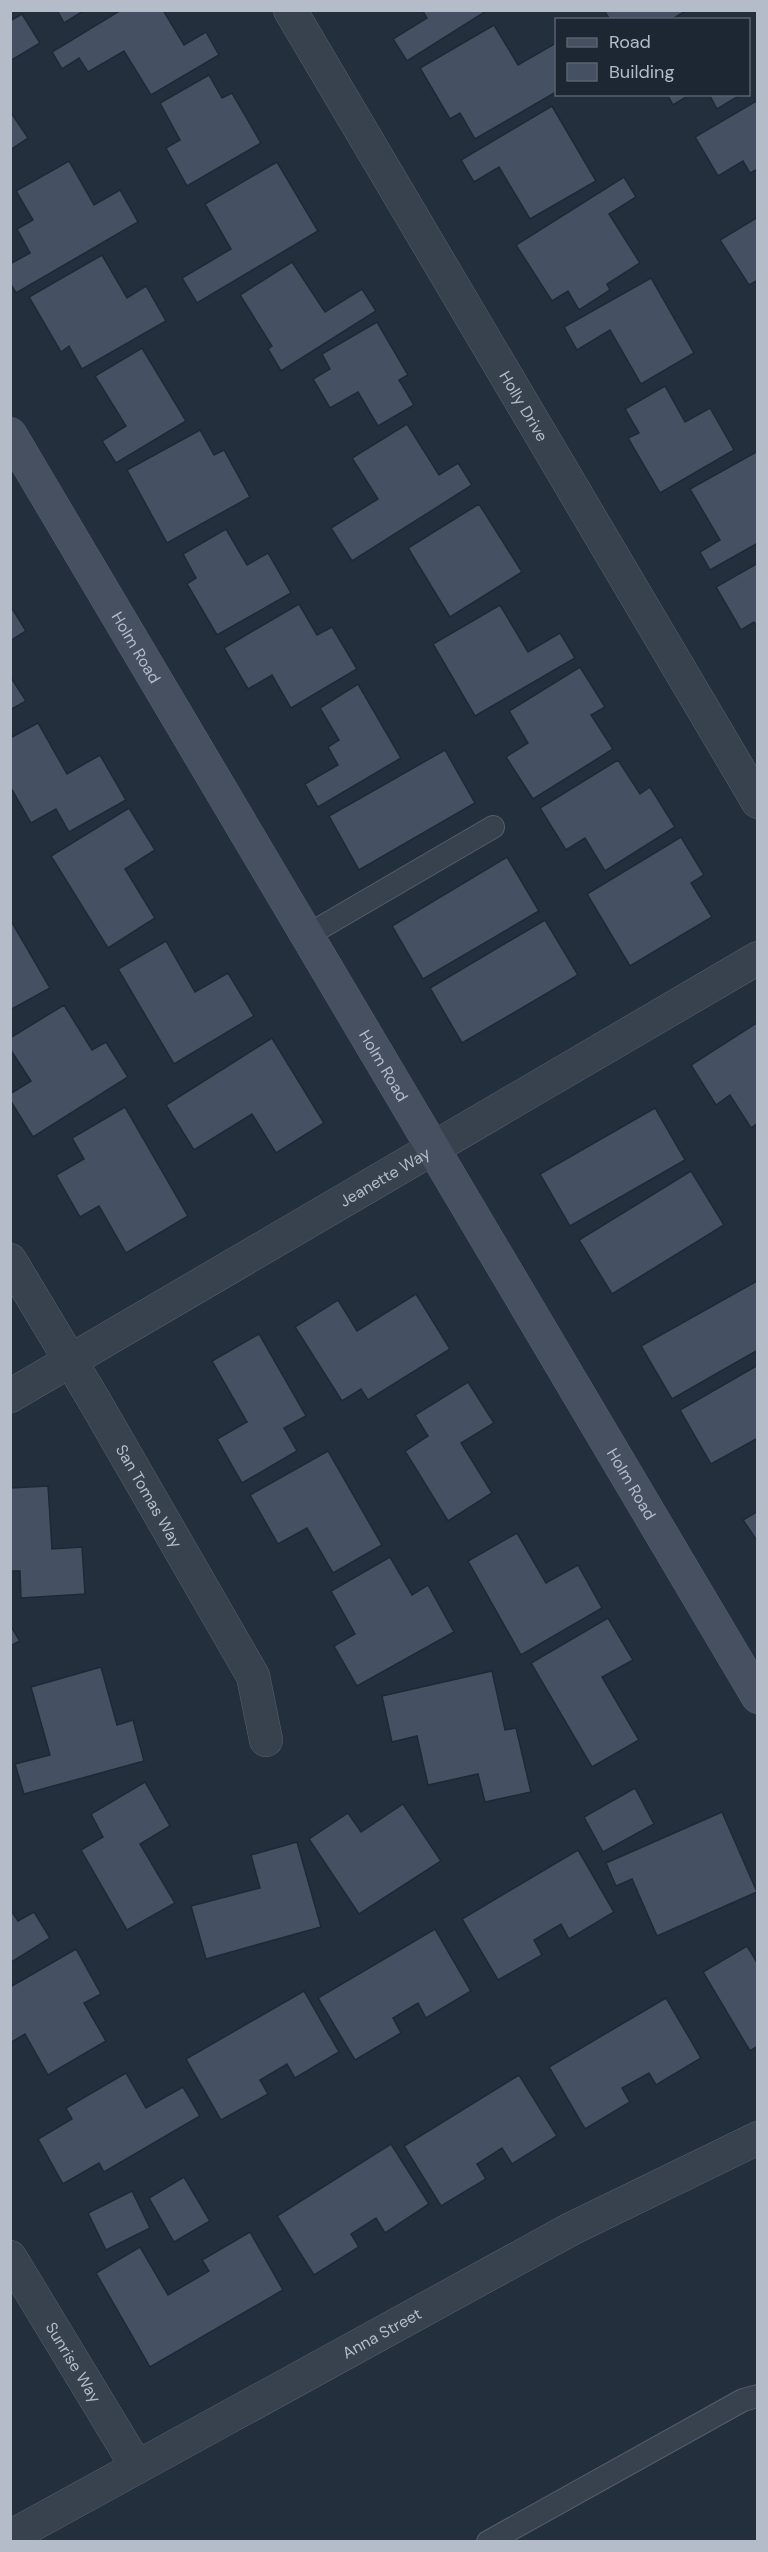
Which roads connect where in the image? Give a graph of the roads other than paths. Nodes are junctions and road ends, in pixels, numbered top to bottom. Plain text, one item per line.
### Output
1 (290, 10) edge
2 (10, 434) edge
3 (758, 802) edge
4 (493, 827) dead end
5 (308, 935) junction
6 (758, 958) edge
7 (434, 1148) junction
8 (10, 1260) edge
9 (71, 1359) junction
10 (10, 1396) edge
11 (758, 1697) edge
12 (266, 1740) dead end
13 (758, 2138) edge
14 (10, 2257) edge
15 (758, 2396) edge
16 (137, 2467) junction
17 (10, 2537) edge
18 (488, 2541) edge

1 - 3 street, Holly Drive
2 - 5 street, Holm Road
4 - 5 lane
5 - 7 street, Holm Road
6 - 7 street, Jeanette Way
7 - 9 street, Jeanette Way
7 - 11 street, Holm Road
8 - 9 street, San Tomas Way
9 - 10 street, Jeanette Way
9 - 12 street, San Tomas Way
13 - 16 street, Anna Street
14 - 16 street, Sunrise Way
15 - 18 lane
16 - 17 street, Anna Street

